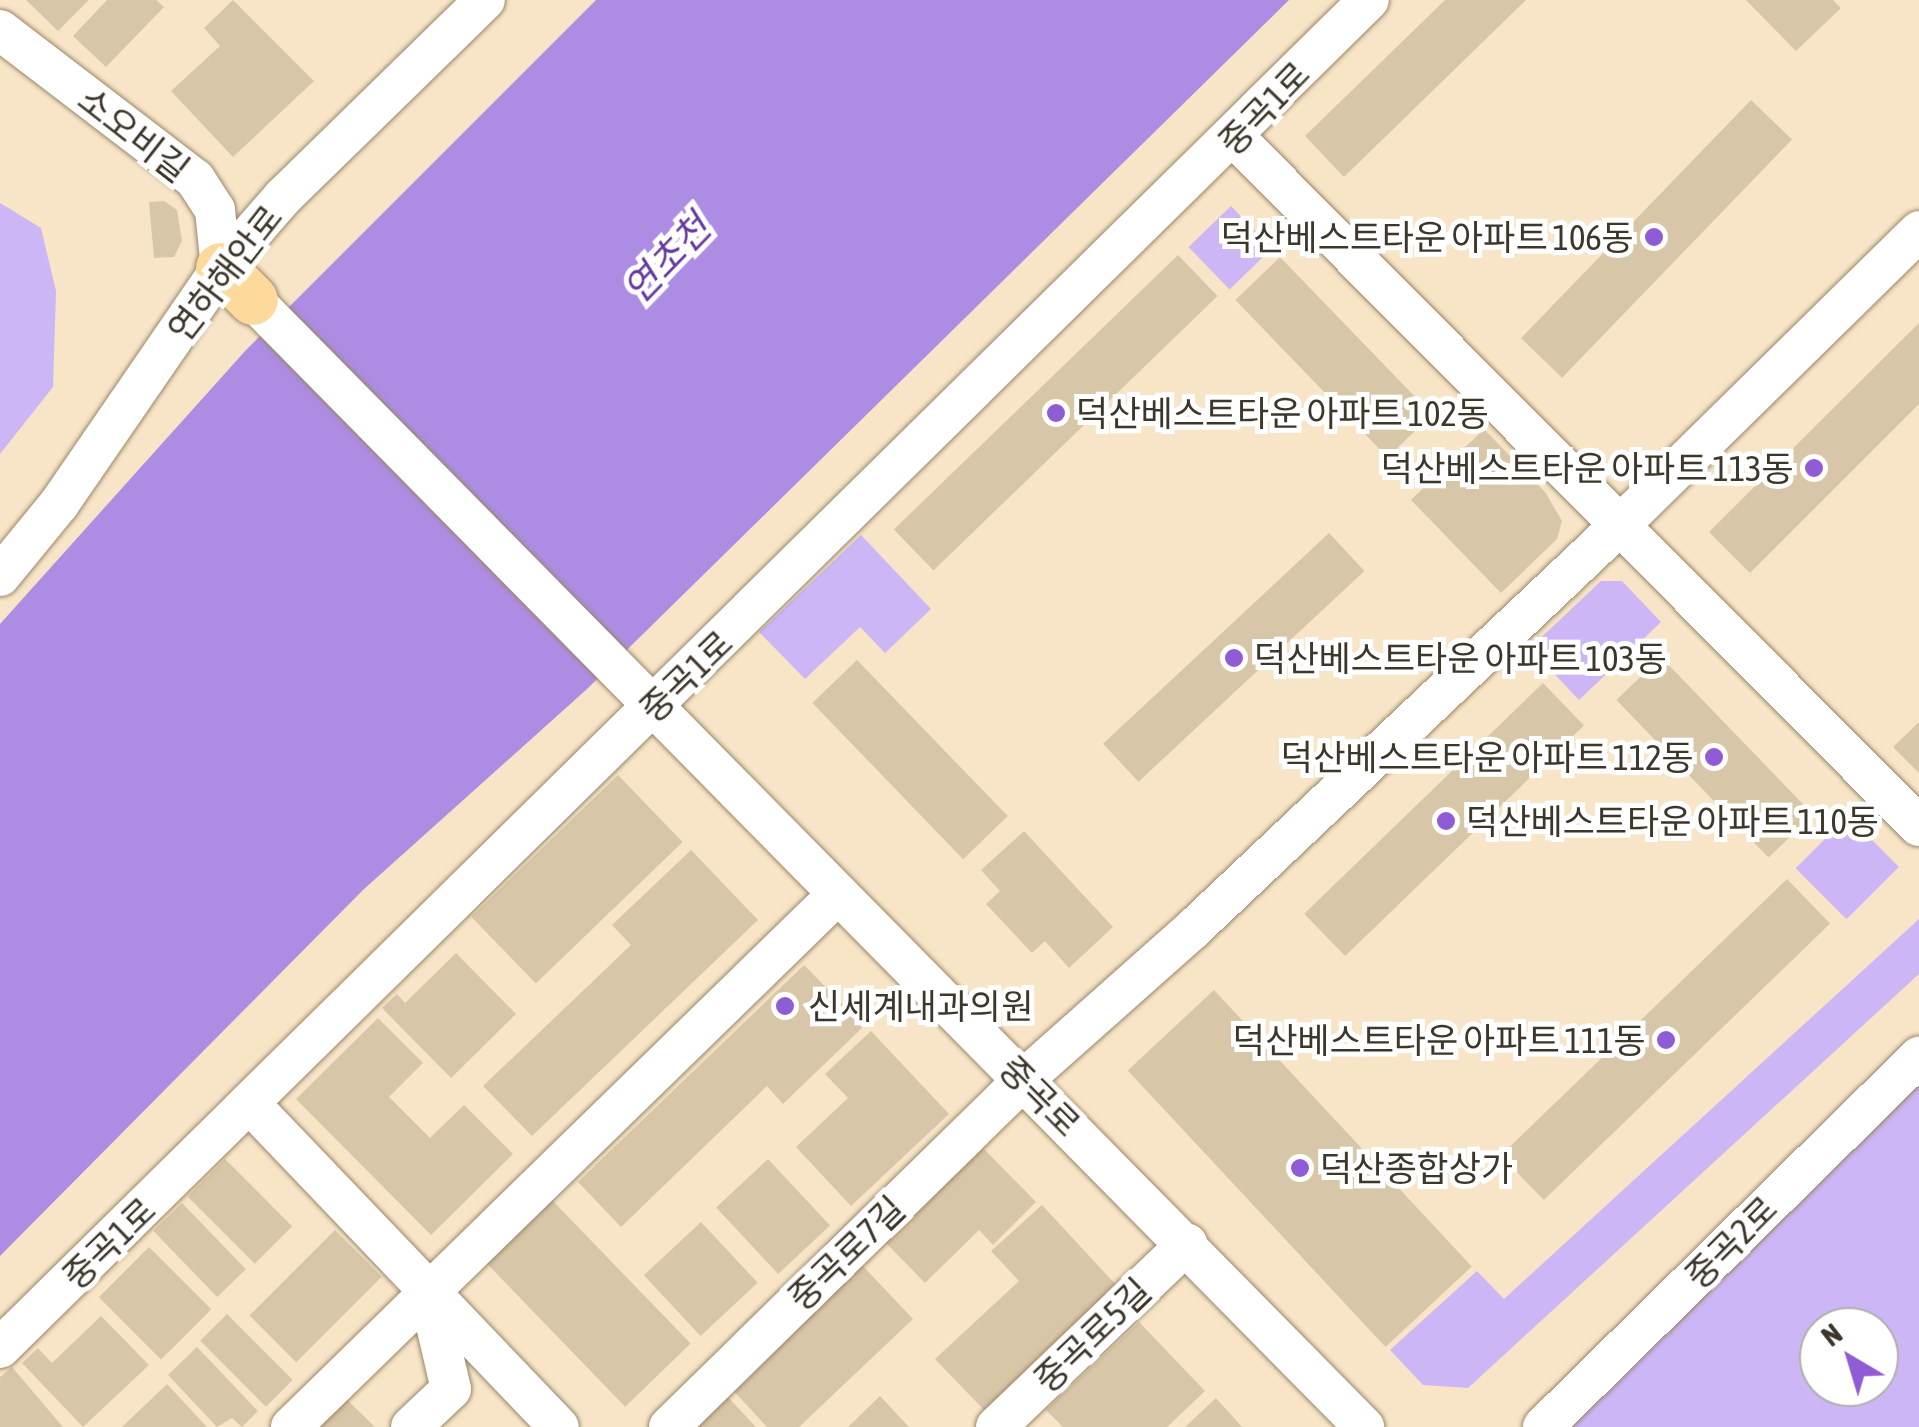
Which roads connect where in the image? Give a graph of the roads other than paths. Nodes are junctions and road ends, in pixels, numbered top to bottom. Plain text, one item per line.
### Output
1 (485, 0) edge
2 (1369, 0) edge
3 (0, 30) edge
4 (1235, 138) junction
5 (1919, 231) edge
6 (237, 284) junction
7 (1618, 527) junction
8 (0, 576) edge
9 (643, 694) junction
10 (1919, 826) edge
11 (838, 894) junction
12 (1919, 1056) edge
13 (1024, 1080) junction
14 (252, 1106) junction
15 (1188, 1244) junction
16 (428, 1291) junction
17 (0, 1348) edge
18 (556, 1426) edge
19 (290, 1427) edge
20 (411, 1427) edge
21 (669, 1427) edge
22 (996, 1427) edge
23 (1364, 1427) edge
24 (1543, 1427) edge

1 - 6 street, 연하해안로
2 - 4 street, 중곡1로
3 - 6 street, 소오비길
4 - 7 street
4 - 9 street, 중곡1로
5 - 7 street, 중곡로7길
6 - 8 street, 연하해안로
6 - 9 street, 중곡로
7 - 10 street
7 - 13 street, 중곡로7길
9 - 11 street, 중곡로
9 - 14 street, 중곡1로
11 - 13 street, 중곡로
11 - 16 street
12 - 24 street, 중곡2로
13 - 15 street, 중곡로
13 - 21 street, 중곡로7길
14 - 16 street
14 - 17 street, 중곡1로
15 - 22 street, 중곡로5길
15 - 23 street, 중곡로
16 - 18 street
16 - 19 street
16 - 20 street

